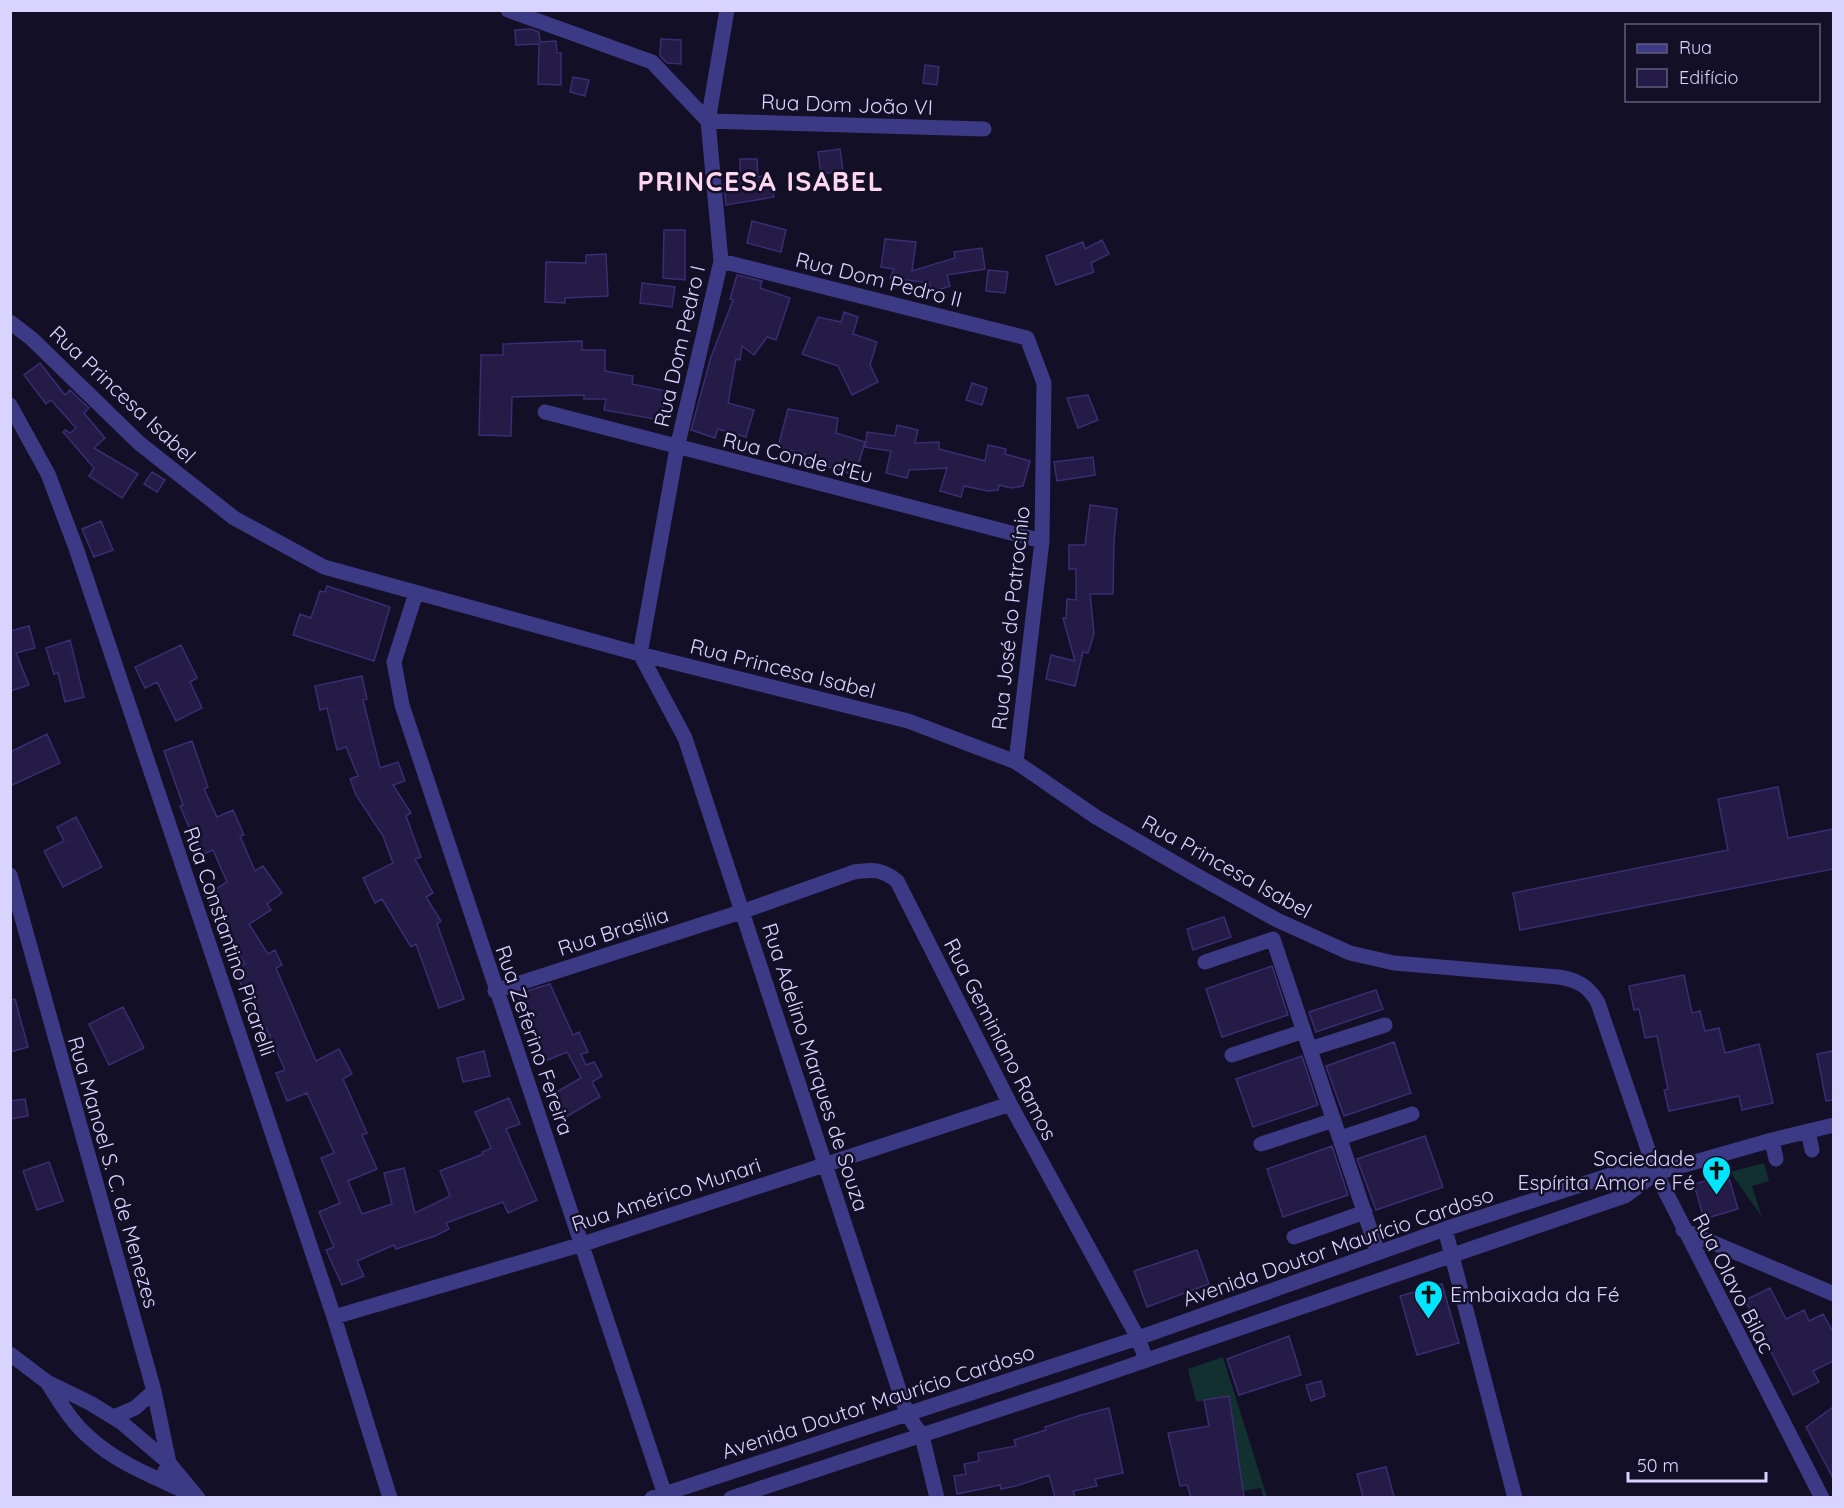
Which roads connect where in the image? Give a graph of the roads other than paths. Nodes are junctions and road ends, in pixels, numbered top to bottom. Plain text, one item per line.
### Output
1 (508, 10) edge
2 (727, 10) edge
3 (708, 121) junction
4 (984, 129) dead end
5 (721, 261) junction
6 (10, 322) edge
7 (1027, 338) joint
8 (10, 405) edge
9 (545, 412) dead end
10 (677, 448) junction
11 (1042, 541) junction
12 (416, 593) junction
13 (640, 654) junction
14 (1016, 762) junction
15 (10, 875) edge
16 (744, 911) junction
17 (10, 934) edge
18 (26, 937) junction
19 (1205, 962) dead end
20 (1581, 983) joint
21 (495, 991) junction
22 (1385, 1025) dead end
23 (1304, 1031) junction
24 (1310, 1049) junction
25 (1232, 1055) dead end
26 (1010, 1104) junction
27 (1412, 1114) dead end
28 (1334, 1120) junction
29 (1833, 1125) edge
30 (1808, 1131) junction
31 (1340, 1138) junction
32 (1772, 1140) junction
33 (1262, 1144) dead end
34 (1812, 1150) dead end
35 (1776, 1159) dead end
36 (824, 1164) junction
37 (1656, 1173) junction
38 (1365, 1212) junction
39 (1445, 1229) junction
40 (1683, 1230) junction
41 (1294, 1237) dead end
42 (583, 1244) junction
43 (1378, 1253) junction
44 (1452, 1254) junction
45 (1299, 1281) junction
46 (1833, 1294) edge
47 (1307, 1305) junction
48 (334, 1317) junction
49 (1138, 1338) junction
50 (10, 1354) edge
51 (1146, 1360) junction
52 (47, 1382) junction
53 (154, 1391) junction
54 (907, 1414) junction
55 (114, 1417) junction
56 (922, 1436) junction
57 (169, 1463) junction
58 (161, 1480) junction
59 (661, 1496) edge
60 (390, 1497) edge
61 (731, 1497) edge
62 (937, 1497) edge
63 (1515, 1497) edge
64 (1822, 1497) edge

1 - 3 street
2 - 3 street, Rua Dom Pedro I
3 - 4 street, Rua Dom João VI
3 - 5 street, Rua Dom Pedro I
5 - 7 street, Rua Dom Pedro II
5 - 10 street, Rua Dom Pedro I
6 - 12 street, Rua Princesa Isabel
7 - 11 street, Rua José do Patrocínio
8 - 48 street, Rua Constantino Picarelli
9 - 10 street, Rua Conde d'Eu
10 - 11 street, Rua Conde d'Eu
10 - 13 street, Rua Dom Pedro I
11 - 14 street, Rua José do Patrocínio
12 - 13 street, Rua Princesa Isabel
12 - 21 street, Rua Zeferino Fereira
13 - 14 street, Rua Princesa Isabel
13 - 16 street, Rua Adelino Marques de Souza
14 - 20 street, Rua Princesa Isabel
15 - 18 street, Rua Manoel S. C. de Menezes
16 - 21 street, Rua Brasília
16 - 26 street, Rua Geminiano Ramos
16 - 36 street, Rua Adelino Marques de Souza
17 - 18 street
18 - 53 street, Rua Manoel S. C. de Menezes
19 - 23 street
20 - 37 street, Rua Olavo Bilac
21 - 42 street, Rua Zeferino Fereira
22 - 24 street
23 - 24 street
23 - 25 street
24 - 28 street
26 - 36 street, Rua Américo Munari
26 - 49 street, Rua Geminiano Ramos
27 - 31 street
28 - 31 street
28 - 33 street
29 - 30 street
30 - 32 street
30 - 34 street
31 - 38 street
32 - 35 street
32 - 37 street
36 - 42 street, Rua Américo Munari
36 - 54 street, Rua Adelino Marques de Souza
37 - 39 street, Avenida Doutor Maurício Cardoso
37 - 40 street, Rua Olavo Bilac
37 - 44 street
38 - 41 street
38 - 43 street
39 - 43 street, Avenida Doutor Maurício Cardoso
39 - 44 street
40 - 46 street
40 - 64 street, Rua Olavo Bilac
42 - 48 street, Rua Américo Munari
42 - 59 street, Rua Zeferino Fereira
43 - 45 street, Avenida Doutor Maurício Cardoso
44 - 47 street
44 - 63 street
45 - 47 street
45 - 49 street, Avenida Doutor Maurício Cardoso
47 - 51 street
48 - 60 street, Rua Constantino Picarelli
49 - 51 street, Rua Geminiano Ramos
49 - 54 street, Avenida Doutor Maurício Cardoso
50 - 52 street
51 - 56 street
52 - 55 street
52 - 58 street
53 - 55 street
53 - 57 street, Rua Manoel S. C. de Menezes
54 - 56 street, Rua Adelino Marques de Souza
54 - 59 street, Avenida Doutor Maurício Cardoso
55 - 57 street
56 - 61 street
56 - 62 street, Rua Adelino Marques de Souza
57 - 58 street
57 - 58 street

